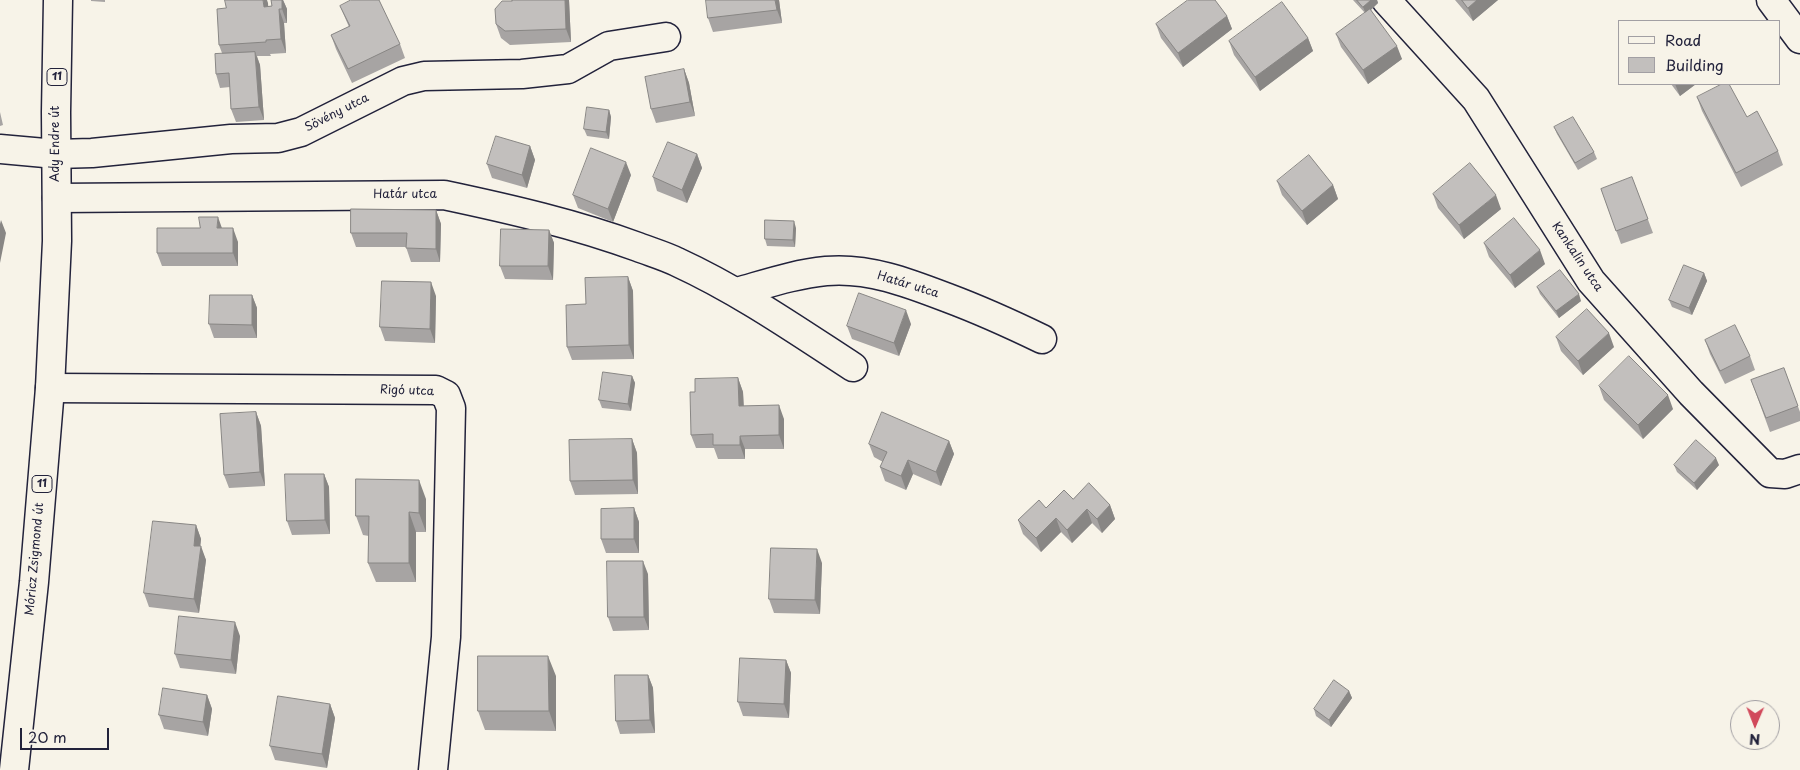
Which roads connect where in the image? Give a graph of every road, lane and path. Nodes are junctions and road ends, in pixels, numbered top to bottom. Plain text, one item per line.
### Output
1 (58, 0) edge
2 (1386, 0) edge
3 (1772, 0) edge
4 (666, 37) dead end
5 (1800, 38) edge
6 (0, 149) edge
7 (56, 154) junction
8 (57, 198) junction
9 (737, 292) junction
10 (1042, 339) dead end
11 (853, 367) dead end
12 (50, 388) junction
13 (1800, 468) edge
14 (14, 770) edge
15 (433, 770) edge

1 - 7 street, Ady Endre út / 11
2 - 13 street, Kankalin utca
3 - 5 street
4 - 7 street, Sövény utca
6 - 7 street, Sövény utca
7 - 8 street, Ady Endre út / 11
8 - 9 street, Határ utca
8 - 12 street, Móricz Zsigmond út / 11
9 - 10 street, Határ utca
9 - 11 street, Határ utca
12 - 14 street, Móricz Zsigmond út / 11
12 - 15 street, Rigó utca

